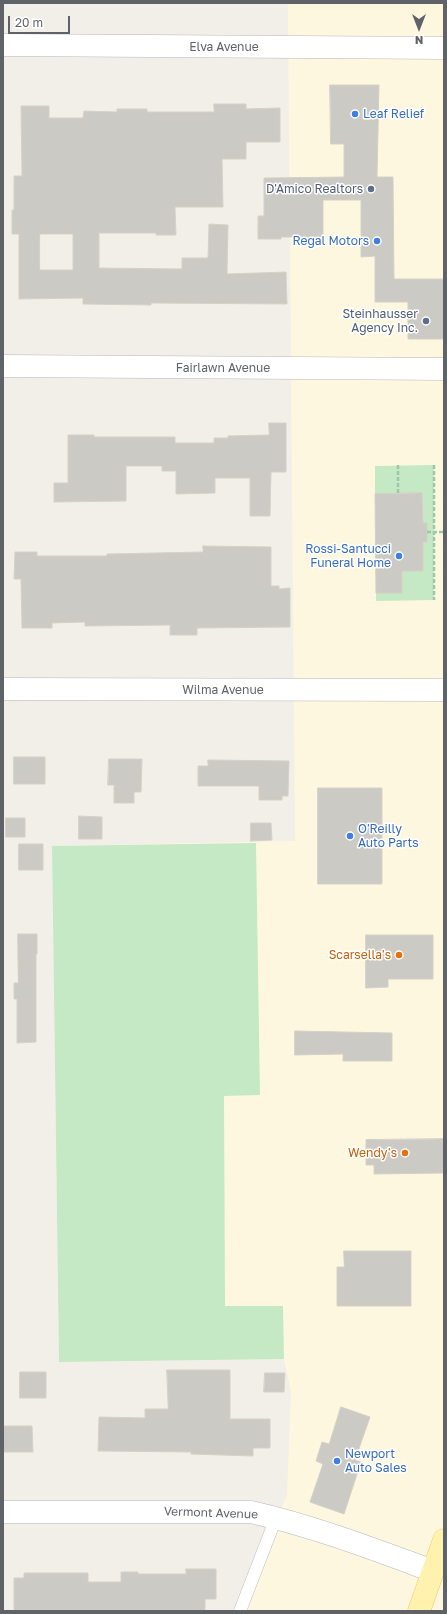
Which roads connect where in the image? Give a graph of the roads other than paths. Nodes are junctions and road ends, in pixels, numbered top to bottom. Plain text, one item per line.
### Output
1 (3, 46) edge
2 (444, 48) edge
3 (3, 366) edge
4 (444, 369) edge
5 (3, 689) edge
6 (444, 690) edge
7 (3, 1512) edge
8 (276, 1518) junction
9 (444, 1540) edge
10 (433, 1571) junction
11 (240, 1611) edge
12 (418, 1611) edge

1 - 2 street, Elva Avenue
3 - 4 street, Fairlawn Avenue
5 - 6 street, Wilma Avenue
7 - 8 street, Vermont Avenue
8 - 10 street, Vermont Avenue
8 - 11 lane
9 - 10 main road
10 - 12 main road

